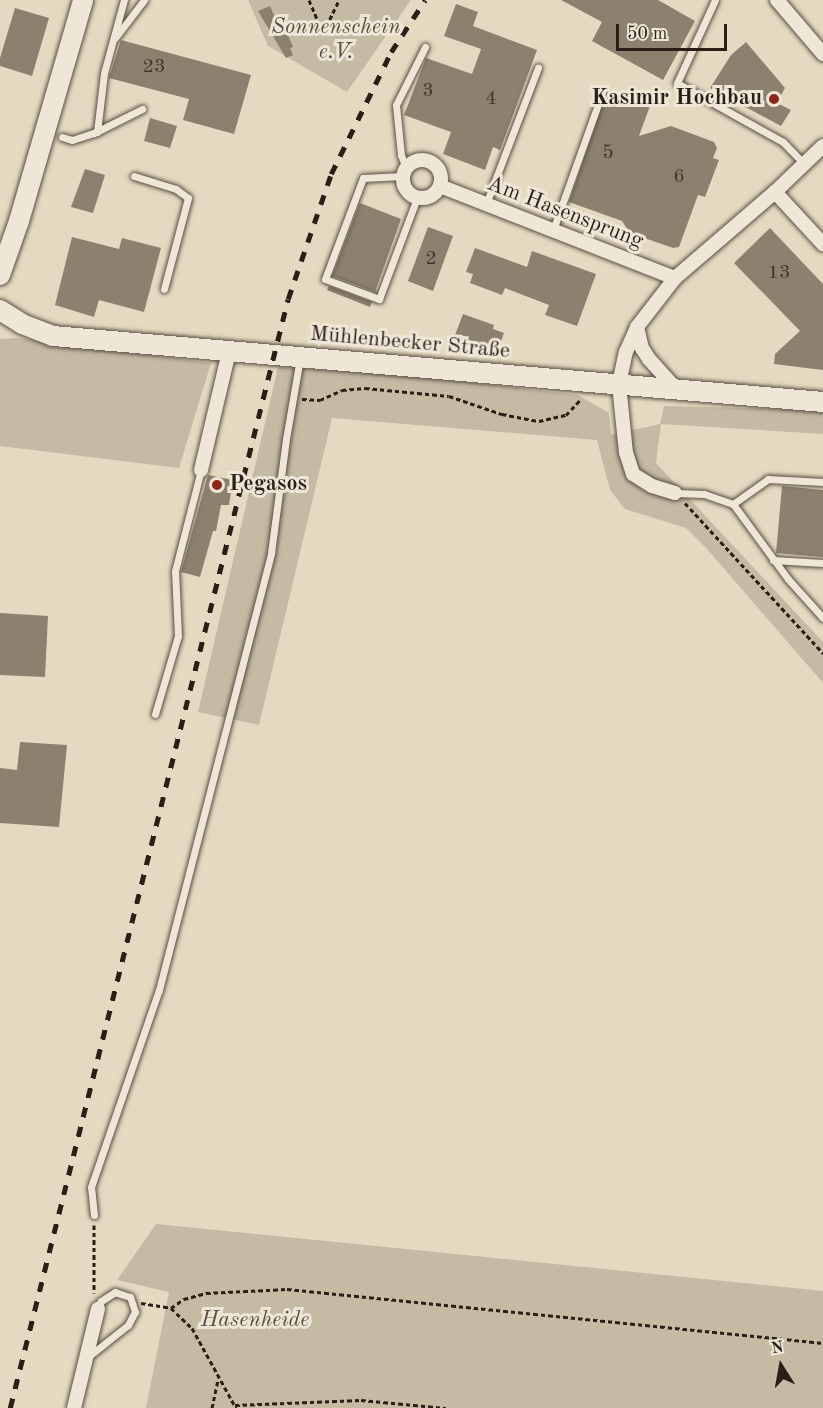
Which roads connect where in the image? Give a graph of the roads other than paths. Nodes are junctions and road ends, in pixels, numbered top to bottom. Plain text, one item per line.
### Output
1 (83, 0) edge
2 (124, 0) edge
3 (144, 0) edge
4 (715, 0) edge
5 (777, 0) edge
6 (112, 42) junction
7 (425, 47) dead end
8 (823, 54) edge
9 (538, 68) dead end
10 (597, 107) dead end
11 (141, 109) dead end
12 (97, 132) junction
13 (62, 137) dead end
14 (823, 146) edge
15 (804, 164) junction
16 (404, 172) junction
17 (134, 176) dead end
18 (440, 186) junction
19 (775, 192) junction
20 (417, 198) junction
21 (486, 204) junction
22 (553, 230) junction
23 (823, 244) edge
24 (0, 275) edge
25 (675, 278) junction
26 (164, 289) dead end
27 (0, 310) edge
28 (637, 327) junction
29 (229, 352) junction
30 (300, 358) junction
31 (619, 384) junction
32 (676, 389) junction
33 (823, 402) edge
34 (201, 470) joint
35 (823, 482) edge
36 (675, 493) joint
37 (733, 504) junction
38 (773, 560) junction
39 (823, 563) edge
40 (823, 618) edge
41 (155, 714) dead end
42 (94, 1215) road end
43 (98, 1309) joint
44 (86, 1359) junction
45 (74, 1408) edge

1 - 24 main road
2 - 6 lane
3 - 6 lane
4 - 15 lane
5 - 8 street
6 - 12 lane
7 - 16 lane
9 - 21 lane
10 - 22 lane
11 - 12 lane
12 - 13 lane
14 - 15 street
15 - 19 street
16 - 18 street
16 - 20 street
16 - 20 lane
17 - 26 lane
18 - 20 street
18 - 21 street, Am Hasensprung
19 - 23 street
19 - 25 street
21 - 22 street, Am Hasensprung
22 - 25 street, Am Hasensprung
25 - 28 street
27 - 29 main road, Mühlenbecker Straße
28 - 31 street
28 - 32 street
29 - 30 main road, Mühlenbecker Straße
29 - 34 street
30 - 31 main road, Mühlenbecker Straße
30 - 42 lane
31 - 32 main road, Mühlenbecker Straße
31 - 36 street
32 - 33 main road, Mühlenbecker Straße
34 - 41 lane
35 - 37 lane
36 - 37 lane
37 - 38 lane
38 - 39 lane
38 - 40 lane
43 - 44 street
43 - 44 lane
44 - 45 street

